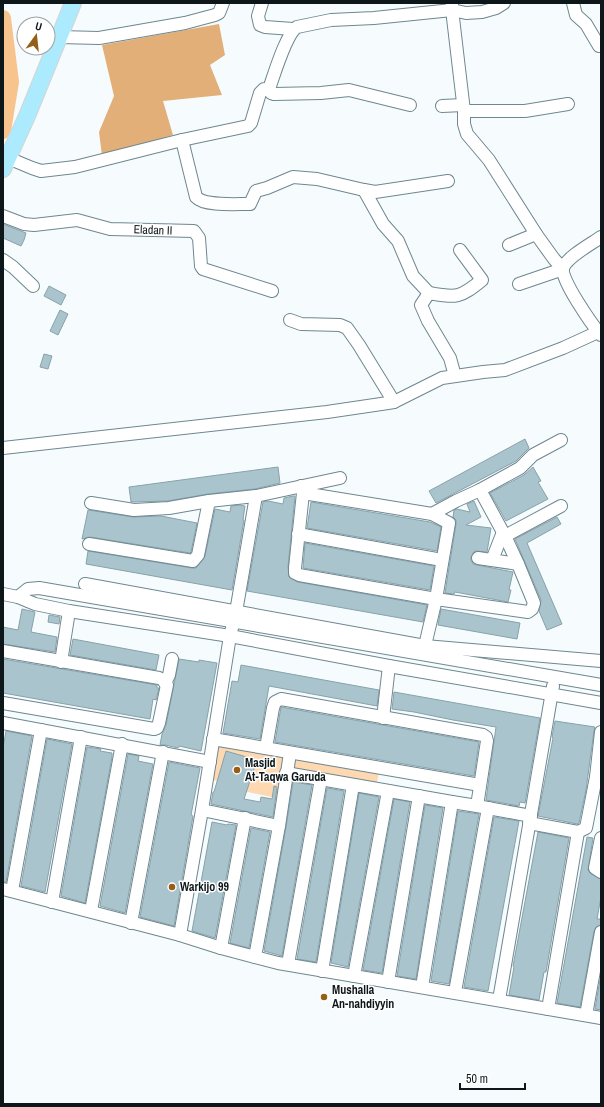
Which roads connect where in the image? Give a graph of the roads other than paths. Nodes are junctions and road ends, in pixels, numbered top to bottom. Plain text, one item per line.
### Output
1 (223, 3) edge
2 (262, 3) edge
3 (504, 3) edge
4 (573, 3) edge
5 (70, 4) edge
6 (452, 6) edge
7 (293, 29) junction
8 (59, 37) junction
9 (599, 46) dead end
10 (269, 89) junction
11 (568, 104) dead end
12 (410, 105) dead end
13 (442, 106) dead end
14 (463, 108) junction
15 (182, 140) junction
16 (6, 164) edge
17 (448, 181) dead end
18 (364, 190) junction
19 (3, 216) edge
20 (536, 234) junction
21 (601, 237) edge
22 (509, 245) dead end
23 (460, 250) dead end
24 (3, 260) edge
25 (563, 269) junction
26 (519, 284) dead end
27 (33, 286) dead end
28 (272, 291) dead end
29 (429, 293) junction
30 (290, 320) dead end
31 (600, 333) edge
32 (455, 376) junction
33 (394, 402) junction
34 (561, 440) dead end
35 (3, 448) edge
36 (340, 478) dead end
37 (302, 489) junction
38 (480, 490) junction
39 (256, 496) junction
40 (209, 501) junction
41 (456, 501) junction
42 (91, 503) dead end
43 (560, 506) dead end
44 (432, 514) junction
45 (449, 523) junction
46 (298, 534) junction
47 (504, 534) junction
48 (89, 544) dead end
49 (478, 558) dead end
50 (442, 560) junction
51 (492, 560) junction
52 (518, 564) junction
53 (85, 584) dead end
54 (3, 594) edge
55 (18, 597) junction
56 (436, 599) junction
57 (69, 611) junction
58 (235, 616) junction
59 (230, 636) junction
60 (424, 650) junction
61 (3, 651) edge
62 (172, 658) dead end
63 (601, 661) edge
64 (61, 662) junction
65 (389, 666) junction
66 (418, 670) junction
67 (555, 678) junction
68 (165, 683) junction
69 (601, 685) edge
70 (551, 694) junction
71 (3, 703) edge
72 (601, 703) edge
73 (382, 718) junction
74 (114, 722) junction
75 (3, 723) edge
76 (41, 730) junction
77 (601, 732) edge
78 (81, 737) junction
79 (213, 739) junction
80 (116, 743) junction
81 (266, 748) junction
82 (163, 752) junction
83 (290, 753) junction
84 (210, 762) junction
85 (286, 773) junction
86 (599, 777) edge
87 (320, 779) junction
88 (353, 785) junction
89 (480, 785) junction
90 (388, 791) junction
91 (419, 796) junction
92 (452, 802) junction
93 (483, 807) junction
94 (202, 810) junction
95 (245, 818) junction
96 (530, 820) junction
97 (279, 826) junction
98 (582, 830) junction
99 (601, 833) edge
100 (601, 838) edge
101 (601, 872) edge
102 (7, 890) edge
103 (52, 902) junction
104 (91, 911) junction
105 (131, 923) junction
106 (601, 932) edge
107 (180, 935) junction
108 (221, 948) junction
109 (255, 957) junction
110 (288, 964) junction
111 (322, 971) junction
112 (354, 976) junction
113 (388, 982) junction
114 (422, 988) junction
115 (455, 992) junction
116 (499, 1000) junction
117 (548, 1008) junction
118 (586, 1015) junction
119 (601, 1018) edge

1 - 8 street
2 - 7 street
3 - 6 street
4 - 9 street
5 - 8 main road
6 - 7 street
6 - 14 street
7 - 10 street
8 - 16 main road
10 - 12 street
10 - 15 street
11 - 14 street
13 - 14 street
14 - 20 street
15 - 16 street
15 - 18 street
17 - 18 street
18 - 29 street
19 - 28 street, Eladan II
20 - 22 street
20 - 25 street
21 - 25 street
23 - 29 street
24 - 27 street
25 - 26 street
25 - 31 street
29 - 32 street
30 - 33 street
31 - 32 street
32 - 33 street
33 - 35 street
34 - 38 street
36 - 37 street
37 - 39 street
37 - 44 street
37 - 46 street
38 - 41 street
38 - 47 street
39 - 40 street
39 - 58 street
40 - 42 street
40 - 48 street
41 - 44 street
41 - 45 street
43 - 47 street
44 - 45 street
45 - 50 street
46 - 50 street
46 - 56 street
47 - 51 street
47 - 52 street
49 - 51 street
50 - 56 street
51 - 52 street
52 - 56 street
53 - 58 street
54 - 55 street
55 - 57 street
55 - 58 street
56 - 60 street
57 - 59 street
57 - 64 street
58 - 59 street
58 - 60 street
59 - 65 street
59 - 79 street
60 - 63 street
60 - 66 street
60 - 67 street
61 - 64 street
62 - 68 street
64 - 68 street
65 - 66 street
65 - 73 street
66 - 70 street
67 - 69 street
67 - 70 street
68 - 74 street
70 - 72 street
70 - 96 street
71 - 74 street
73 - 81 street
73 - 89 street
74 - 80 street
75 - 76 street
76 - 78 street
76 - 102 street
77 - 86 street
78 - 80 street
78 - 103 street
79 - 81 street
79 - 84 street
80 - 82 street
80 - 104 street
81 - 83 street
82 - 84 street
82 - 105 street
83 - 85 street
83 - 89 street
84 - 94 street
85 - 87 street
85 - 97 street
86 - 98 street
87 - 88 street
87 - 110 street
88 - 90 street
88 - 111 street
89 - 93 street
90 - 91 street
90 - 112 street
91 - 92 street
91 - 113 street
92 - 93 street
92 - 114 street
93 - 96 street
93 - 115 street
94 - 95 street
94 - 107 street
95 - 97 street
95 - 108 street
96 - 98 street
96 - 116 street
97 - 109 street
98 - 99 street
98 - 117 street
100 - 101 street
102 - 103 street
103 - 104 street
104 - 105 street
105 - 107 street
106 - 118 street
107 - 108 street
108 - 109 street
109 - 110 street
110 - 111 street
111 - 112 street
112 - 113 street
113 - 114 street
114 - 115 street
115 - 116 street
116 - 117 street
117 - 118 street
118 - 119 street

